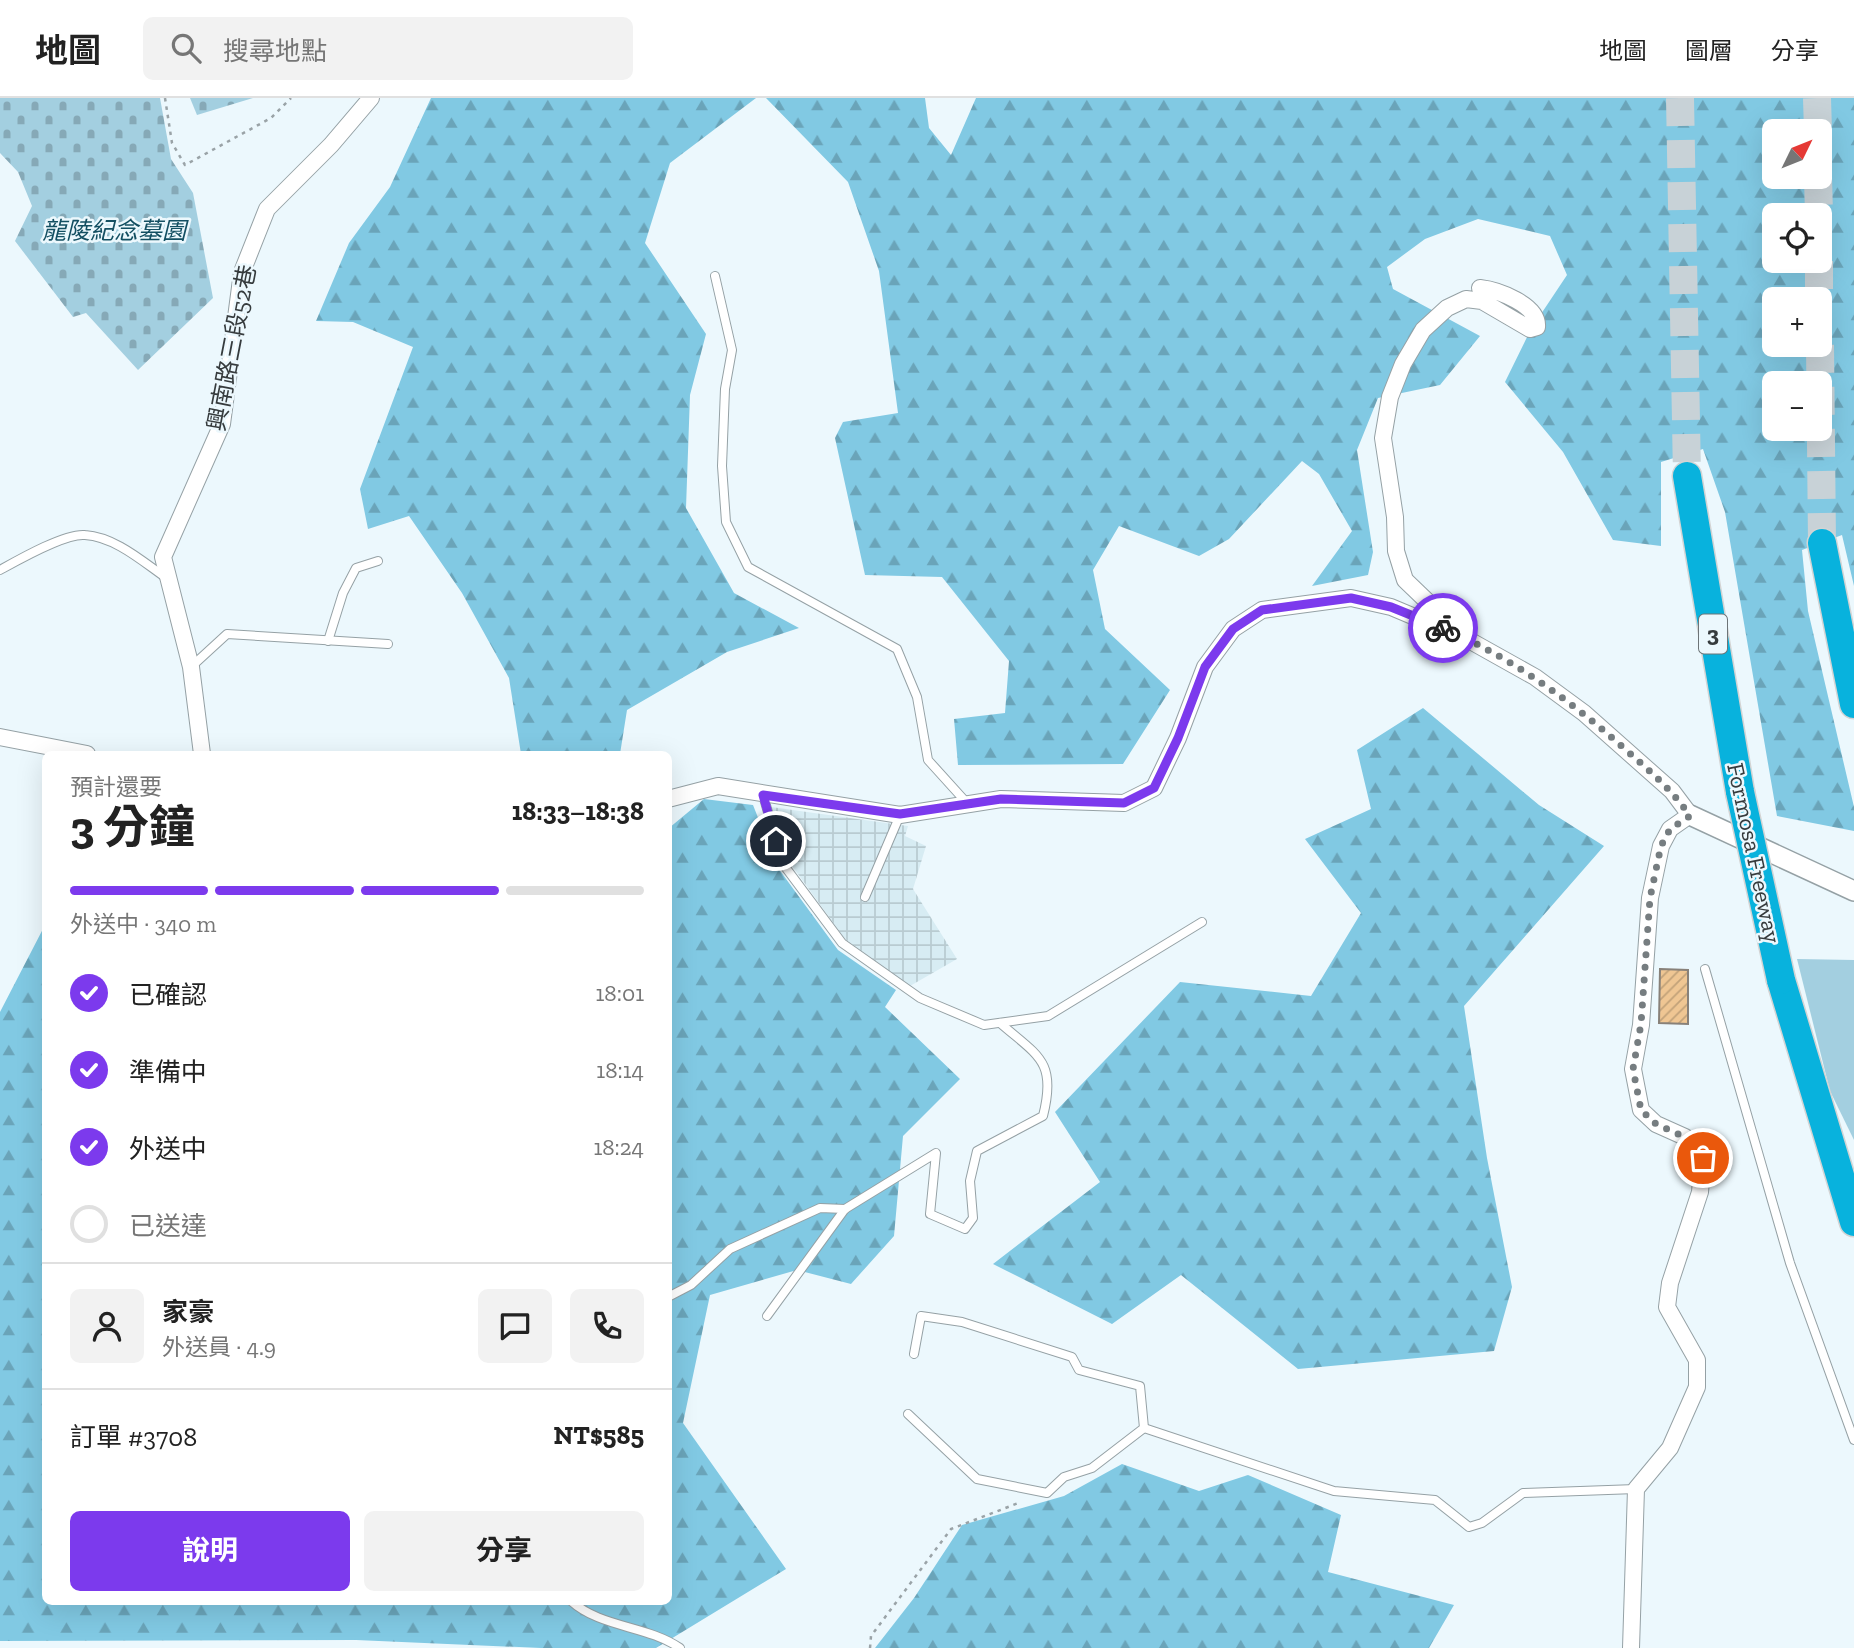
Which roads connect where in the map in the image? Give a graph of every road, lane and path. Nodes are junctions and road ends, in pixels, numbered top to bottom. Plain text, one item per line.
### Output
1 (166, 98) edge
2 (291, 98) edge
3 (371, 98) edge
4 (715, 276) dead end
5 (1480, 288) dead end
6 (1687, 476) tunnel mouth
7 (1822, 543) tunnel mouth
8 (378, 561) dead end
9 (0, 570) edge
10 (171, 581) junction
11 (1466, 639) junction
12 (328, 641) junction
13 (388, 644) dead end
14 (191, 667) junction
15 (1854, 704) edge
16 (0, 737) edge
17 (72, 751) edge
18 (202, 751) edge
19 (763, 795) junction
20 (672, 798) edge
21 (966, 802) junction
22 (900, 814) junction
23 (1690, 816) junction
24 (1854, 891) edge
25 (864, 897) dead end
26 (1202, 922) dead end
27 (1704, 969) dead end
28 (1000, 1023) junction
29 (845, 1209) junction
30 (1853, 1215) edge
31 (672, 1295) edge
32 (768, 1316) dead end
33 (914, 1354) dead end
34 (908, 1414) dead end
35 (1144, 1428) junction
36 (1854, 1440) edge
37 (1636, 1489) junction
38 (1047, 1493) junction
39 (575, 1605) edge
40 (680, 1648) edge
41 (870, 1648) edge
42 (1631, 1648) edge

1 - 2 path
3 - 10 street, 興南路三段52巷
4 - 21 lane
5 - 11 street
6 - 30 highway, Formosa Freeway / 3, bridge
7 - 15 highway
8 - 12 lane
9 - 10 lane
10 - 14 street, 興南路三段52巷
11 - 21 street
11 - 23 street
12 - 13 lane
12 - 14 lane
14 - 18 street, 興南路三段52巷
16 - 17 street
19 - 20 street
19 - 22 street
19 - 28 lane
21 - 22 street
22 - 25 lane
23 - 24 street
23 - 37 street
26 - 28 lane
27 - 36 lane
28 - 29 lane
29 - 31 lane
29 - 32 lane
33 - 35 lane
34 - 38 lane
35 - 37 lane
35 - 38 lane
37 - 42 street
38 - 41 path
39 - 40 lane

